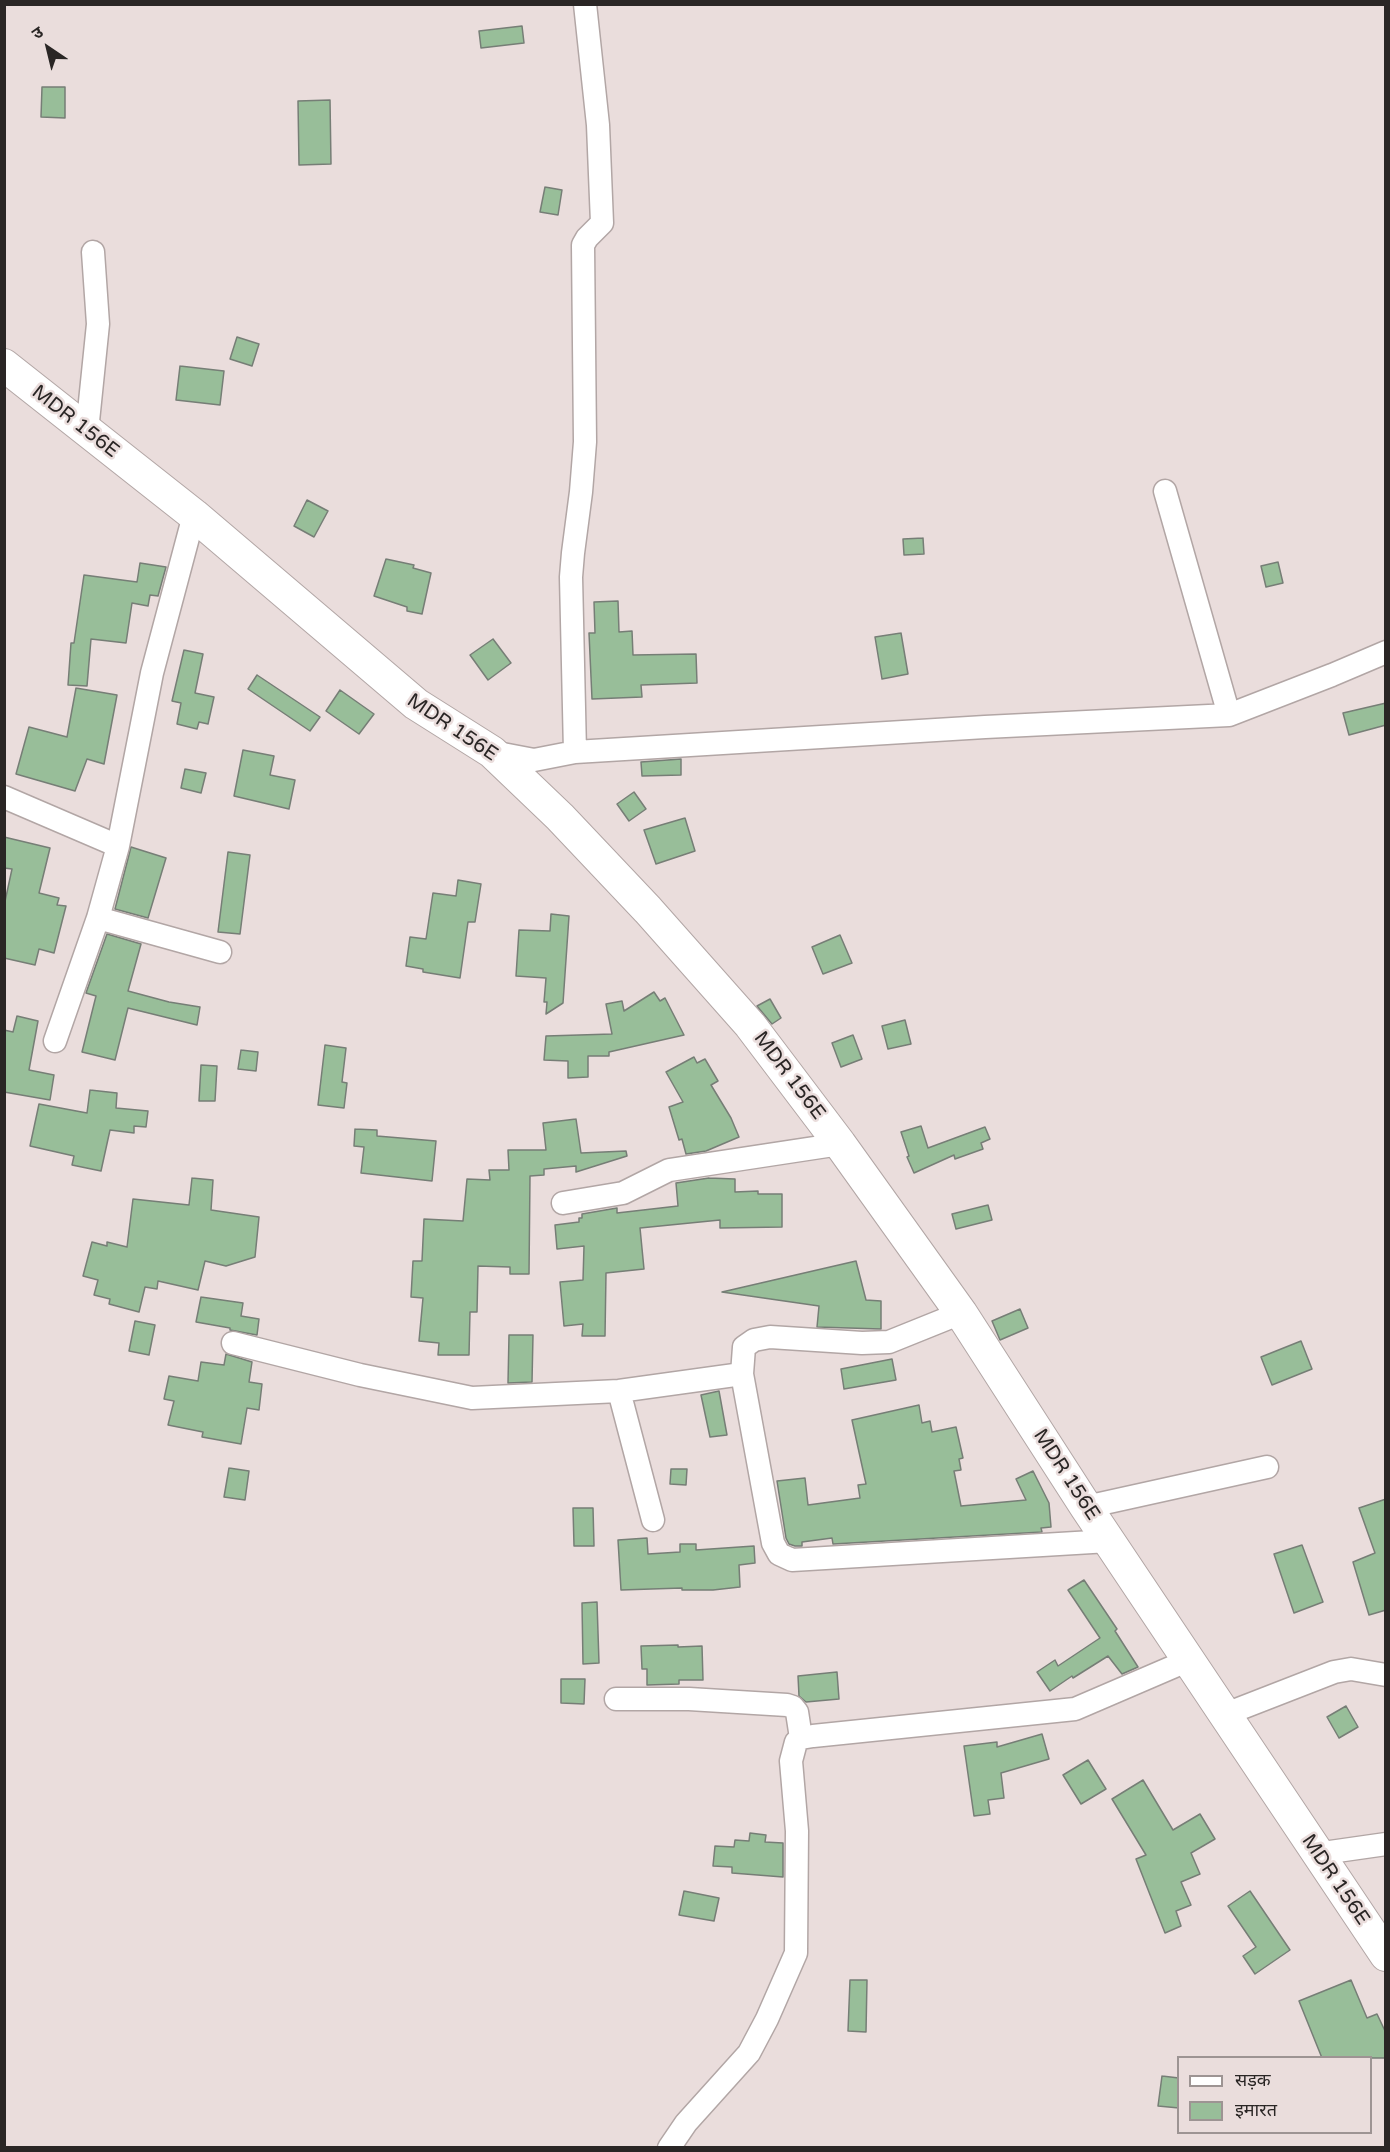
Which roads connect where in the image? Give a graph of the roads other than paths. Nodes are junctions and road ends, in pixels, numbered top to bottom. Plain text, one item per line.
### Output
1 (585, 4) edge
2 (93, 252) dead end
3 (6, 374) edge
4 (87, 431) junction
5 (1165, 491) dead end
6 (194, 515) junction
7 (1386, 651) edge
8 (1229, 715) junction
9 (492, 752) junction
10 (575, 752) junction
11 (4, 797) edge
12 (118, 846) junction
13 (98, 918) junction
14 (220, 952) dead end
15 (55, 1041) dead end
16 (840, 1144) junction
17 (563, 1203) dead end
18 (961, 1313) junction
19 (233, 1343) dead end
20 (742, 1374) junction
21 (619, 1390) junction
22 (1266, 1467) dead end
23 (1086, 1507) junction
24 (652, 1520) dead end
25 (1109, 1541) junction
26 (1189, 1660) junction
27 (1386, 1675) edge
28 (616, 1699) dead end
29 (1226, 1714) junction
30 (801, 1738) junction
31 (1386, 1844) edge
32 (1316, 1854) junction
33 (1386, 1955) edge
34 (669, 2148) edge

1 - 10 street
2 - 4 street
3 - 4 main road, MDR 156E
4 - 6 main road, MDR 156E
5 - 8 street
6 - 9 main road, MDR 156E
6 - 12 street
7 - 8 street
8 - 10 street
9 - 10 street
9 - 16 main road, MDR 156E
11 - 12 street
12 - 13 street
13 - 14 street
13 - 15 street
16 - 17 street
16 - 18 main road, MDR 156E
18 - 20 street
18 - 23 main road, MDR 156E
19 - 21 street
20 - 21 street
20 - 25 street
21 - 24 street
22 - 23 street
23 - 25 main road, MDR 156E
25 - 26 main road, MDR 156E
26 - 29 main road, MDR 156E
26 - 30 street
27 - 29 street
28 - 30 street
29 - 32 main road, MDR 156E
30 - 34 street
31 - 32 street
32 - 33 main road, MDR 156E

